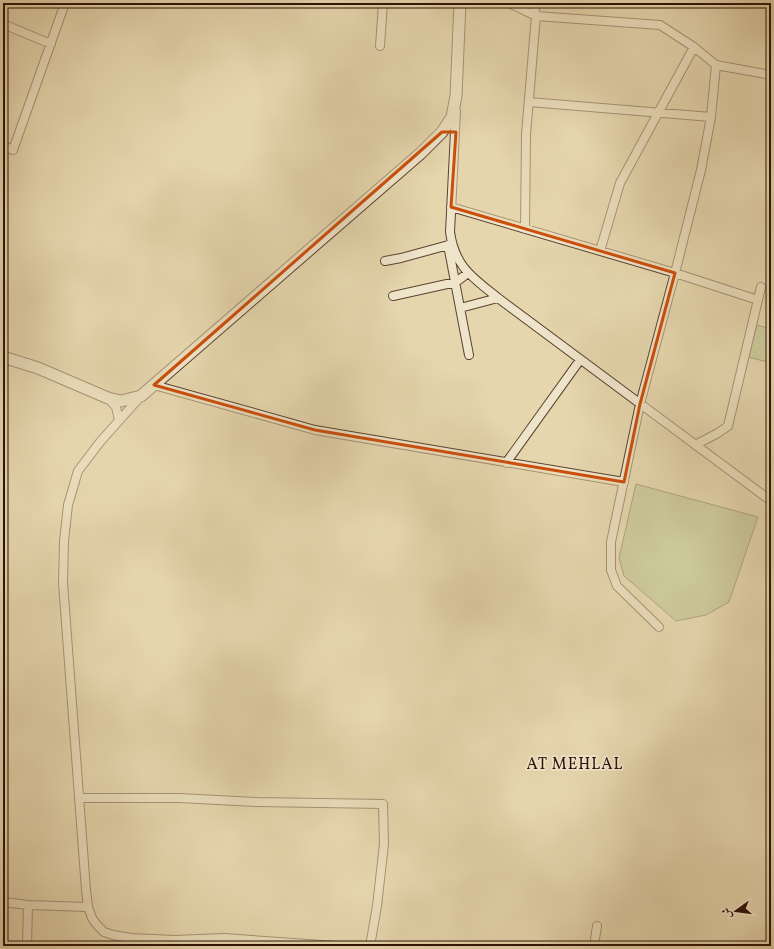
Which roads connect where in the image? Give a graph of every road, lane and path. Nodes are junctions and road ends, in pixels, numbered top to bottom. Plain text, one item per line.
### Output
1 (65, 3) edge
2 (382, 3) edge
3 (460, 3) edge
4 (509, 3) edge
5 (534, 3) edge
6 (536, 16) junction
7 (3, 24) edge
8 (50, 44) junction
9 (380, 46) dead end
10 (694, 47) junction
11 (716, 65) junction
12 (771, 75) edge
13 (456, 96) junction
14 (529, 102) junction
15 (658, 112) junction
16 (712, 117) junction
17 (442, 132) junction
18 (456, 132) junction
19 (3, 146) edge
20 (451, 207) junction
21 (525, 229) junction
22 (450, 244) junction
23 (600, 251) junction
24 (385, 261) dead end
25 (468, 273) junction
26 (676, 273) junction
27 (456, 282) junction
28 (761, 287) dead end
29 (393, 296) dead end
30 (498, 298) junction
31 (758, 300) junction
32 (460, 308) junction
33 (469, 355) dead end
34 (3, 357) edge
35 (580, 360) junction
36 (154, 385) junction
37 (141, 396) junction
38 (108, 398) junction
39 (640, 404) junction
40 (119, 420) junction
41 (695, 445) junction
42 (506, 463) junction
43 (624, 482) junction
44 (771, 502) edge
45 (659, 627) dead end
46 (79, 798) junction
47 (3, 902) edge
48 (28, 905) junction
49 (88, 907) junction
50 (597, 926) dead end
51 (173, 943) edge
52 (27, 946) edge
53 (336, 946) edge
54 (370, 946) edge
55 (594, 946) edge

1 - 8 street
2 - 9 street
3 - 13 street
4 - 6 street
5 - 6 street
6 - 10 street
6 - 14 street
7 - 8 street
8 - 19 street
10 - 11 street
10 - 15 street
11 - 12 street
11 - 16 street
13 - 17 street
13 - 18 street
14 - 15 street
14 - 21 street
15 - 16 street
15 - 23 street
16 - 26 street
17 - 18 street
17 - 36 street
18 - 20 street
20 - 21 street
20 - 22 street
21 - 23 street
22 - 24 street
22 - 25 street
22 - 27 street
23 - 26 street
25 - 27 street
25 - 30 street
26 - 31 street
26 - 39 street
27 - 29 street
27 - 32 street
28 - 31 street
30 - 32 street
30 - 35 street
31 - 41 street
32 - 33 street
34 - 38 street
35 - 39 street
35 - 42 street
36 - 37 street
36 - 42 street
37 - 38 street
37 - 40 street
38 - 40 street
39 - 41 street
39 - 43 street
40 - 46 street
41 - 44 street
42 - 43 street
43 - 45 street
46 - 49 street
46 - 54 street
47 - 48 street
48 - 49 street
48 - 52 street
49 - 51 street
50 - 55 street
51 - 53 street

